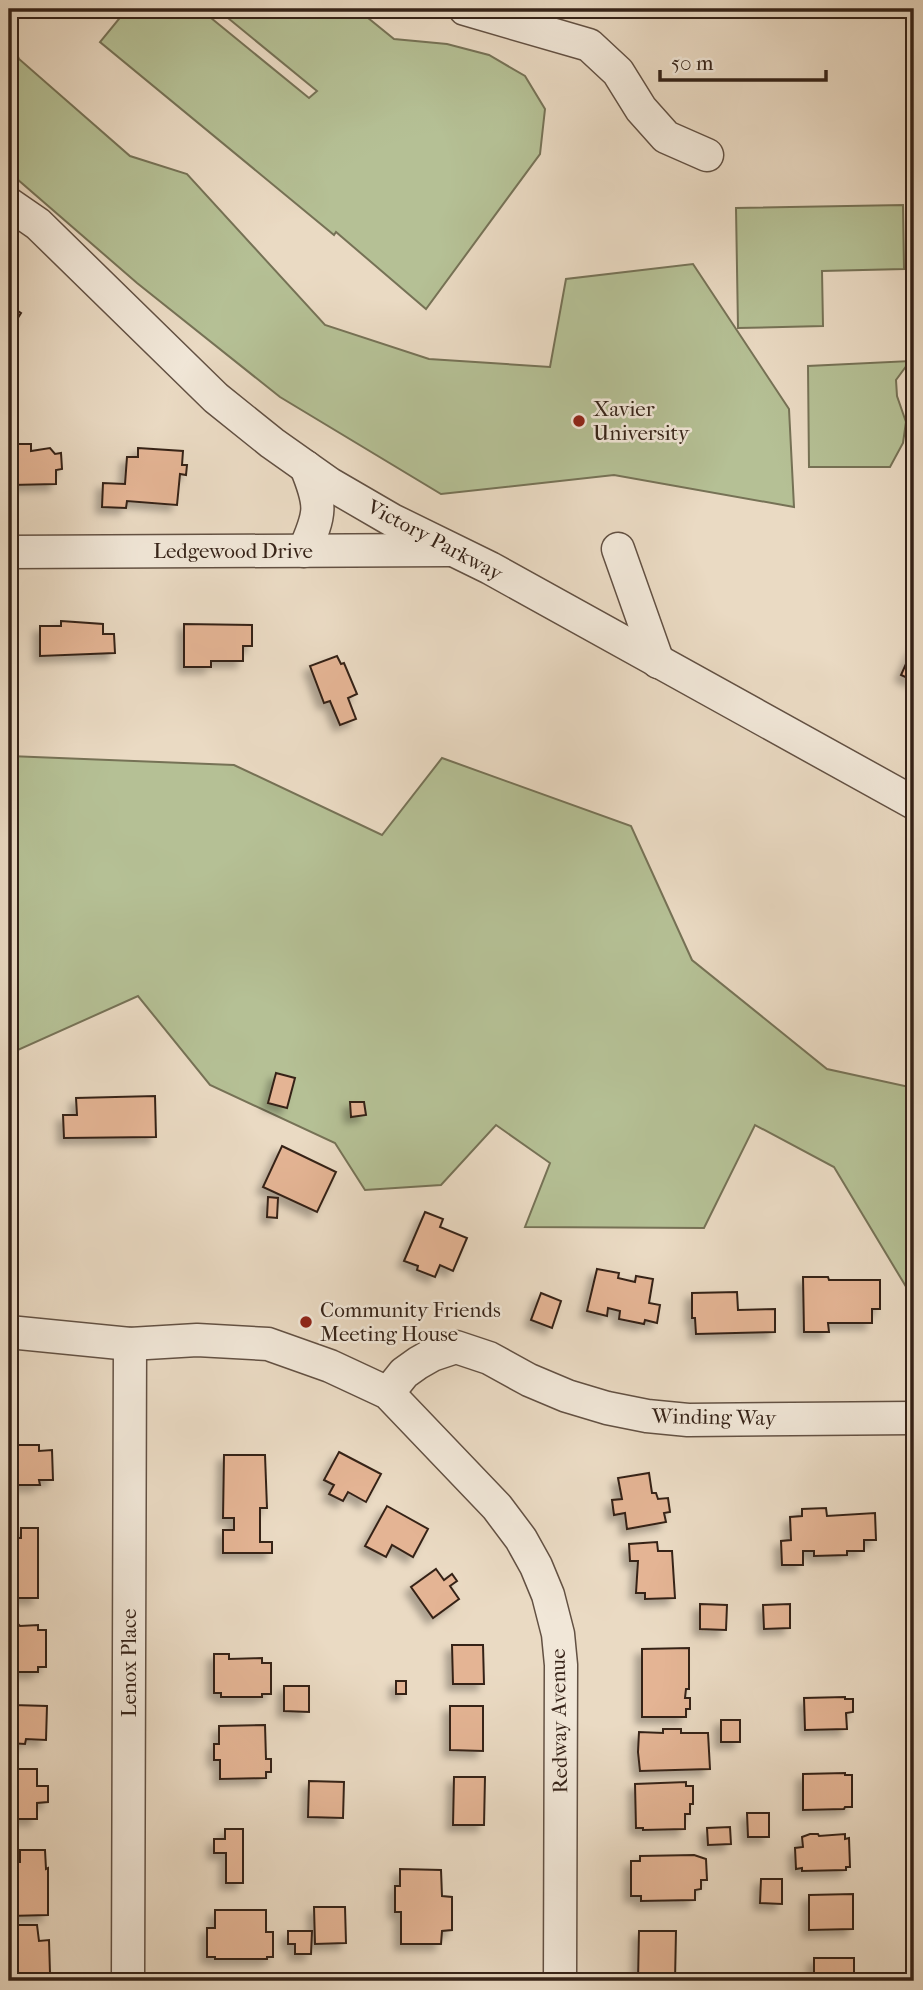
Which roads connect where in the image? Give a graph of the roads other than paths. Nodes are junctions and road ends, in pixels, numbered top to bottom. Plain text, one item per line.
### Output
1 (465, 9) edge
2 (707, 155) dead end
3 (9, 204) edge
4 (306, 467) junction
5 (618, 549) dead end
6 (456, 550) junction
7 (304, 551) junction
8 (9, 552) edge
9 (658, 662) junction
10 (914, 803) edge
11 (9, 1332) edge
12 (130, 1344) junction
13 (388, 1393) junction
14 (914, 1418) edge
15 (128, 1981) edge
16 (560, 1981) edge

1 - 2 street
3 - 4 street, Victory Parkway
4 - 6 street, Victory Parkway
4 - 7 street
5 - 9 street
6 - 7 street, Ledgewood Drive
6 - 9 street, Victory Parkway
7 - 8 street, Ledgewood Drive
9 - 10 street, Victory Parkway
11 - 12 street
12 - 13 street
12 - 15 street, Lenox Place
13 - 14 street, Winding Way
13 - 16 street, Redway Avenue

